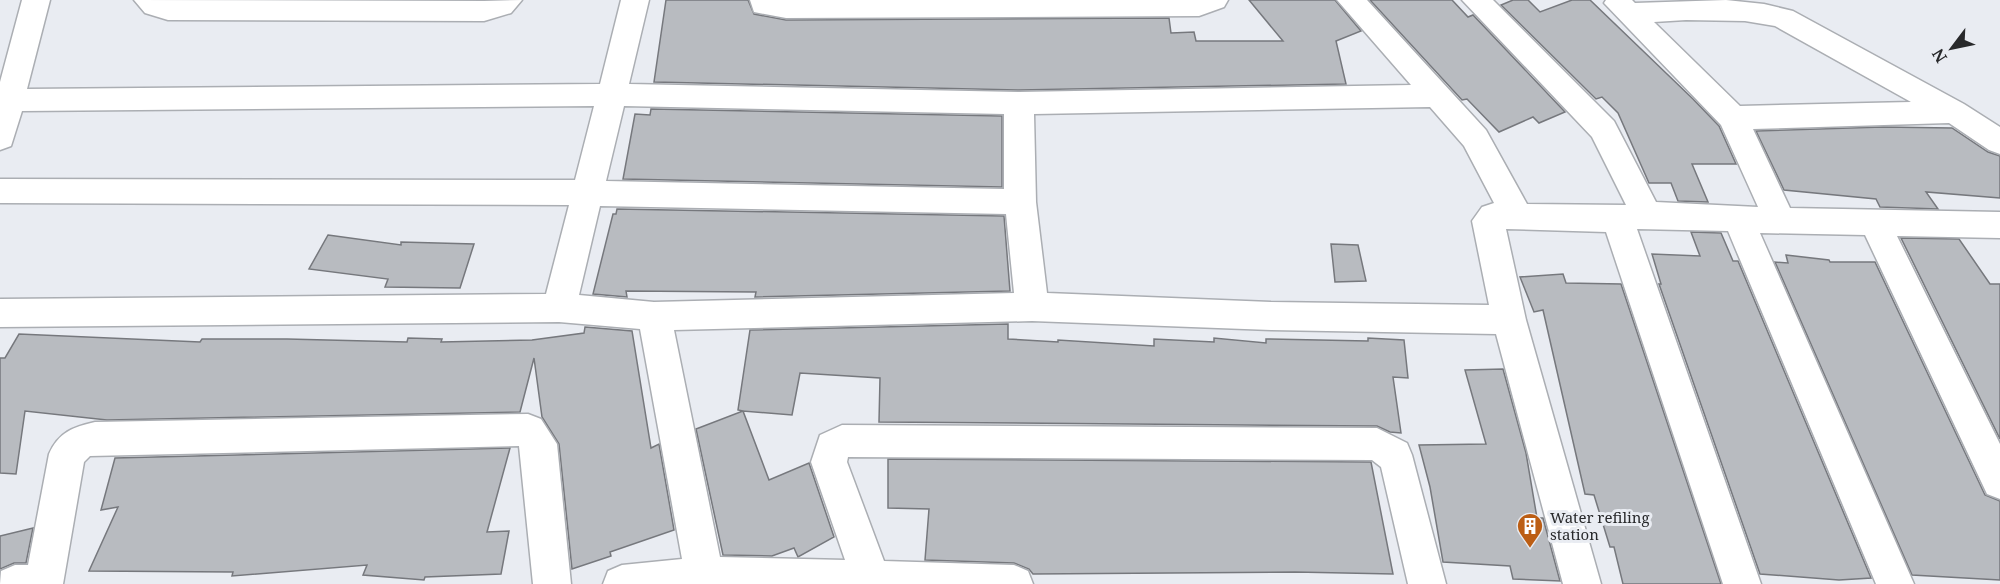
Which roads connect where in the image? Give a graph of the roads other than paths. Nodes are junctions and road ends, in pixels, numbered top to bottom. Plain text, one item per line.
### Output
1 (36, 0) edge
2 (148, 0) edge
3 (508, 0) edge
4 (635, 0) edge
5 (764, 0) edge
6 (1214, 0) edge
7 (1351, 0) edge
8 (1476, 0) edge
9 (1621, 7) edge
10 (611, 95) junction
11 (1439, 96) junction
12 (10, 100) junction
13 (1019, 104) junction
14 (1954, 112) junction
15 (1734, 118) junction
16 (0, 138) edge
17 (2000, 142) edge
18 (0, 191) edge
19 (589, 193) junction
20 (1020, 202) junction
21 (1517, 216) junction
22 (1632, 217) junction
23 (1738, 218) junction
24 (1780, 221) junction
25 (1875, 223) junction
26 (2000, 226) edge
27 (1032, 307) junction
28 (559, 308) junction
29 (0, 313) edge
30 (654, 316) junction
31 (1509, 320) junction
32 (2000, 482) edge
33 (706, 580) edge
34 (873, 581) edge
35 (41, 584) edge
36 (552, 584) edge
37 (622, 584) edge
38 (1014, 584) edge
39 (1427, 584) edge
40 (1582, 584) edge
41 (1742, 584) edge
42 (1895, 584) edge

1 - 12 street
2 - 3 street
4 - 10 street
5 - 6 street
7 - 11 street
8 - 22 street
9 - 14 street
9 - 15 street
10 - 12 street
10 - 13 street
10 - 19 street
11 - 13 street
11 - 21 street
12 - 16 street
13 - 20 street
14 - 15 street
14 - 17 street
15 - 24 street
18 - 19 street
19 - 20 street
19 - 28 street
20 - 27 street
21 - 22 street
21 - 31 street
22 - 23 street
22 - 41 street
23 - 24 street
23 - 42 street
24 - 25 street
25 - 26 street
25 - 32 street
27 - 30 street
27 - 31 street
28 - 29 street
28 - 30 street
30 - 33 street
31 - 40 street
33 - 34 street
33 - 37 street
34 - 38 street
34 - 39 street
35 - 36 street

